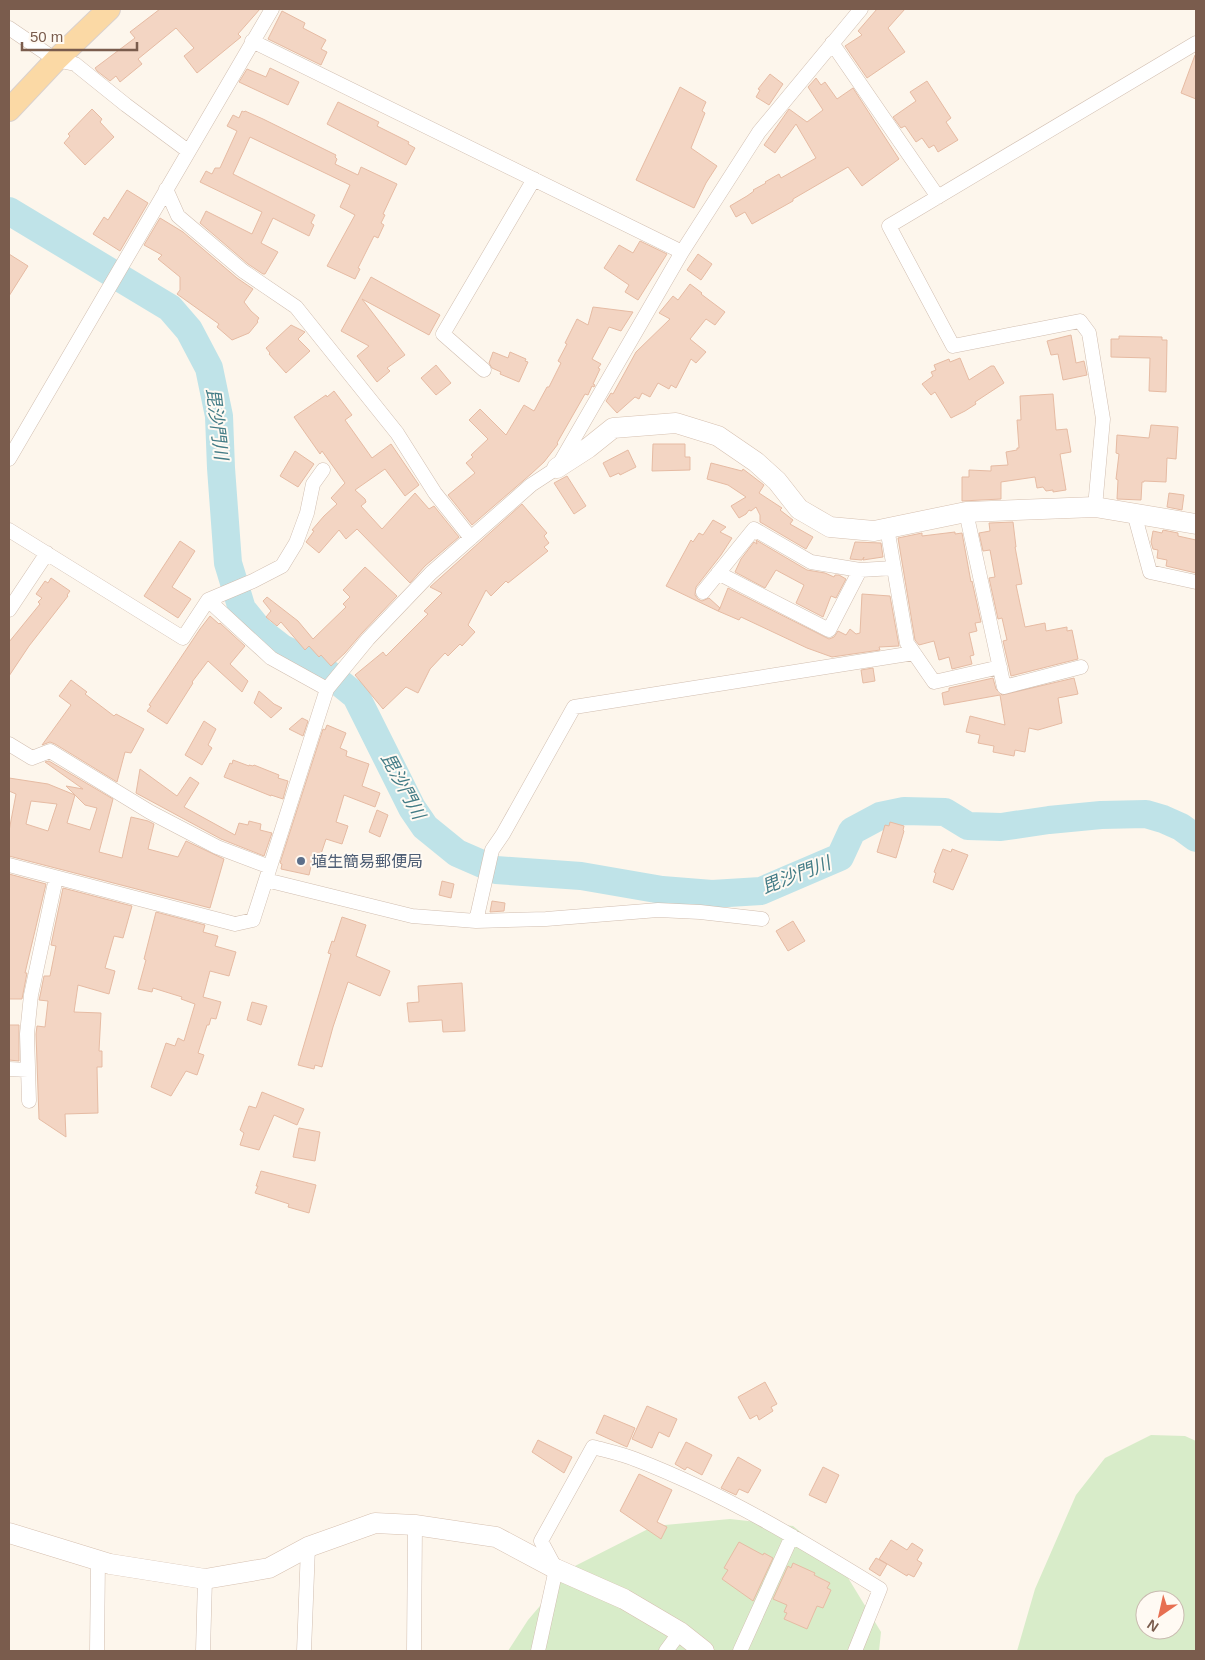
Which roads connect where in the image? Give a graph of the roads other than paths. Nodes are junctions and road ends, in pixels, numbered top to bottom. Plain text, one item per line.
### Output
1 (109, 9) edge
2 (272, 9) edge
3 (861, 9) edge
4 (9, 28) edge
5 (252, 41) junction
6 (832, 43) junction
7 (1196, 43) edge
8 (56, 60) junction
9 (9, 110) edge
10 (188, 151) junction
11 (534, 179) junction
12 (166, 189) junction
13 (938, 197) junction
14 (682, 252) junction
15 (484, 370) dead end
16 (9, 459) edge
17 (558, 468) junction
18 (323, 470) dead end
19 (1095, 507) junction
20 (966, 512) junction
21 (1134, 514) junction
22 (1196, 524) edge
23 (887, 528) junction
24 (9, 530) edge
25 (471, 538) junction
26 (47, 553) junction
27 (894, 568) junction
28 (860, 570) junction
29 (718, 573) junction
30 (1196, 582) edge
31 (703, 592) dead end
32 (208, 600) junction
33 (9, 610) edge
34 (914, 653) junction
35 (1000, 667) junction
36 (1081, 667) dead end
37 (327, 689) junction
38 (9, 744) edge
39 (9, 865) edge
40 (270, 867) junction
41 (56, 878) junction
42 (266, 880) junction
43 (762, 919) dead end
44 (476, 921) junction
45 (9, 1069) edge
46 (28, 1070) junction
47 (29, 1101) dead end
48 (415, 1525) junction
49 (9, 1533) edge
50 (792, 1536) junction
51 (308, 1547) junction
52 (98, 1560) junction
53 (556, 1569) junction
54 (205, 1579) junction
55 (680, 1632) junction
56 (97, 1651) edge
57 (203, 1651) edge
58 (304, 1651) edge
59 (414, 1651) edge
60 (538, 1651) edge
61 (666, 1651) edge
62 (704, 1651) edge
63 (740, 1651) edge
64 (855, 1651) edge

1 - 8 main road
2 - 5 street
3 - 6 street
4 - 8 street
5 - 10 street
5 - 11 street
6 - 13 street
6 - 14 street
7 - 13 street
8 - 9 main road
8 - 10 street
10 - 12 street
11 - 14 street
11 - 15 street
12 - 16 street
12 - 25 street
13 - 19 street
14 - 17 street
17 - 23 street
17 - 25 street
18 - 32 street
19 - 20 street
19 - 21 street
20 - 23 street
20 - 35 street
21 - 22 street
21 - 30 street
23 - 27 street
24 - 26 street
25 - 37 street
26 - 32 street
26 - 33 street
27 - 28 street
27 - 34 street
28 - 29 street
28 - 29 street
29 - 31 street
32 - 37 street
34 - 35 street
34 - 44 street
35 - 36 street
37 - 40 street
38 - 40 street
39 - 41 street
40 - 42 street
41 - 42 street
41 - 46 street
42 - 44 street
43 - 44 street
45 - 46 street
46 - 47 street
48 - 51 street
48 - 53 street
48 - 59 street
49 - 52 street
50 - 53 street
50 - 63 street
50 - 64 street
51 - 54 street
51 - 58 street
52 - 54 street
52 - 56 street
53 - 55 street
53 - 60 street
54 - 57 street
55 - 61 street
55 - 62 street

